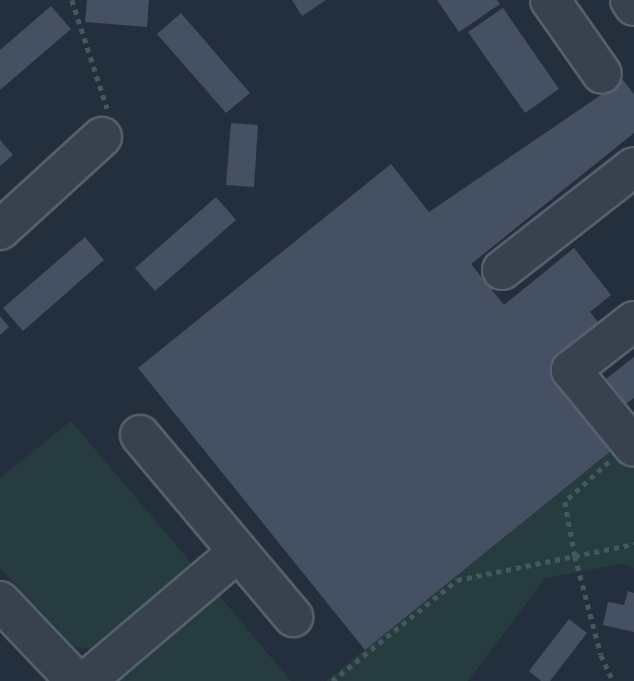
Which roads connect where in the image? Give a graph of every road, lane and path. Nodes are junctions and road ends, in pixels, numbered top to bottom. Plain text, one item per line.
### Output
1 (72, 0) edge
2 (550, 0) edge
3 (630, 0) edge
4 (634, 6) edge
5 (603, 74) dead end
6 (102, 137) joint
7 (634, 166) edge
8 (0, 230) edge
9 (502, 270) dead end
10 (634, 321) edge
11 (140, 435) dead end
12 (633, 444) edge
13 (634, 544) edge
14 (238, 552) junction
15 (575, 556) junction
16 (0, 601) edge
17 (293, 617) dead end
18 (76, 681) edge
19 (86, 681) edge
20 (332, 681) edge
21 (614, 681) edge

1 - 6 path
2 - 5 street
3 - 4 street
6 - 8 street
7 - 9 street
10 - 12 street
11 - 14 street
12 - 15 path
13 - 15 path
14 - 17 street
14 - 19 street
15 - 20 path
15 - 21 path
16 - 18 street

